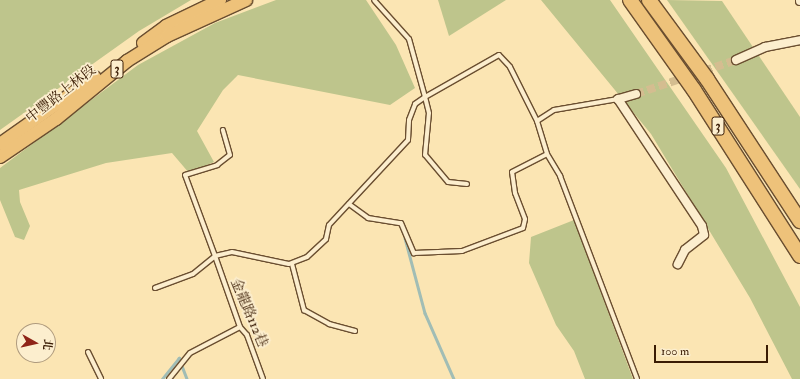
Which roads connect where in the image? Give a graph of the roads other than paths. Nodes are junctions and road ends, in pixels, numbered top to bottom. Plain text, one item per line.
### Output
1 (220, 0) edge
2 (246, 0) edge
3 (374, 0) edge
4 (630, 0) edge
5 (649, 0) edge
6 (800, 40) edge
7 (736, 60) tunnel mouth
8 (636, 94) tunnel mouth
9 (425, 97) junction
10 (618, 99) junction
11 (537, 121) junction
12 (223, 130) dead end
13 (0, 144) edge
14 (547, 154) junction
15 (0, 157) edge
16 (467, 184) dead end
17 (349, 204) junction
18 (800, 221) edge
19 (215, 256) junction
20 (800, 256) edge
21 (292, 264) junction
22 (678, 264) dead end
23 (155, 288) dead end
24 (240, 327) junction
25 (355, 331) dead end
26 (88, 352) dead end
27 (101, 379) edge
28 (168, 379) edge
29 (263, 379) edge
30 (637, 379) edge

1 - 13 main road, 中豐路上林段 / 3
2 - 15 main road, 中豐路上林段 / 3
3 - 9 lane
4 - 20 highway, 3
5 - 18 highway, 3
6 - 7 street
8 - 10 street
9 - 11 lane
9 - 16 lane
9 - 17 lane
10 - 11 lane
10 - 22 street
11 - 14 lane
12 - 19 lane, 金龍路112巷
14 - 17 lane
14 - 30 lane
17 - 21 lane
19 - 21 lane
19 - 23 lane
19 - 24 lane, 金龍路112巷
21 - 25 lane
24 - 28 lane
24 - 29 lane, 金龍路112巷
26 - 27 lane

